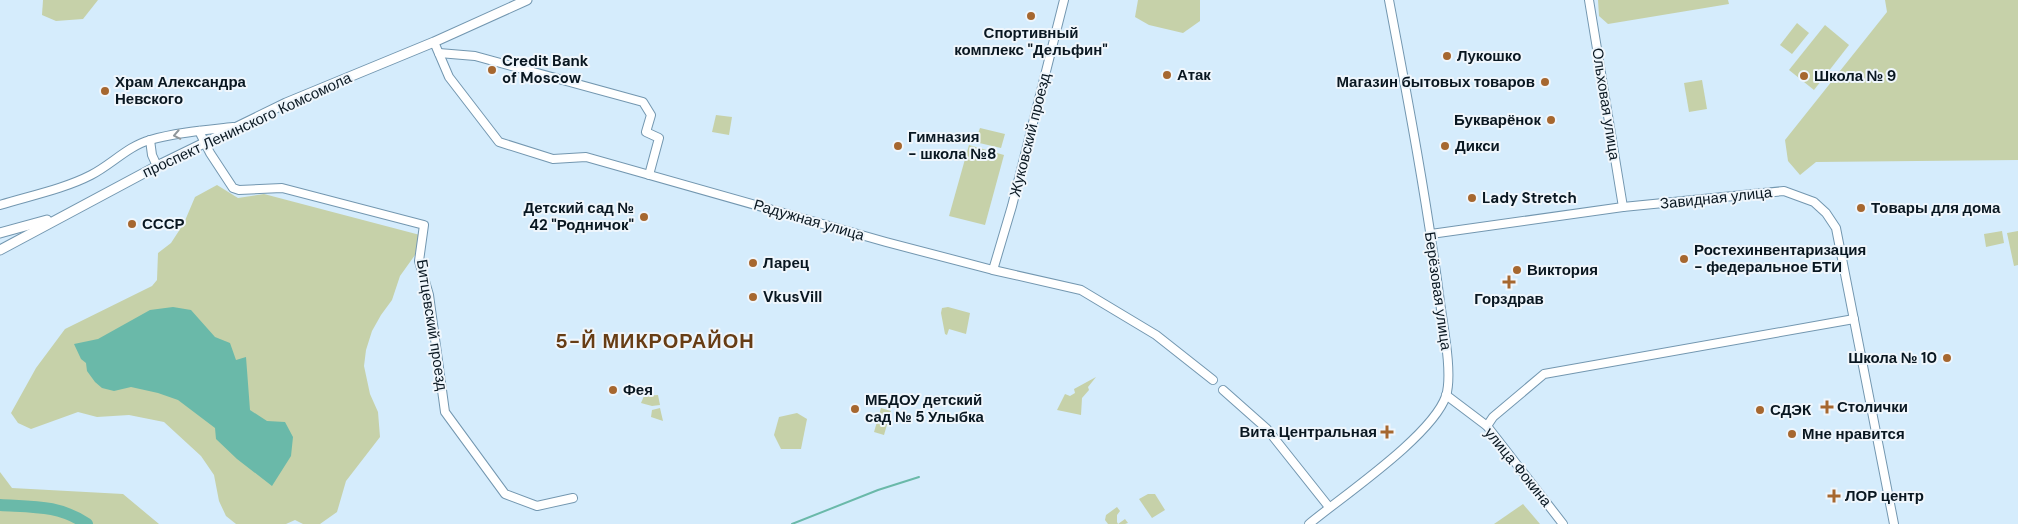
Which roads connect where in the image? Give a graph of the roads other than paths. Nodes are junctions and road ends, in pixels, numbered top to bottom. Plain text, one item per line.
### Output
1 (527, 0) edge
2 (1064, 0) edge
3 (1389, 0) edge
4 (1589, 0) edge
5 (434, 42) junction
6 (439, 53) junction
7 (238, 126) junction
8 (199, 131) junction
9 (150, 140) junction
10 (205, 142) junction
11 (157, 166) junction
12 (649, 175) junction
13 (0, 206) edge
14 (82, 207) junction
15 (1623, 207) junction
16 (0, 233) edge
17 (1431, 234) junction
18 (0, 250) edge
19 (992, 270) junction
20 (1854, 319) junction
21 (1213, 380) dead end
22 (1223, 390) dead end
23 (1446, 395) junction
24 (1487, 426) junction
25 (572, 498) dead end
26 (1329, 507) junction
27 (1309, 524) edge
28 (1563, 524) edge
29 (1894, 524) edge

1 - 5 main road, проспект Ленинского Комсомола
2 - 19 street, Жуковский проезд
3 - 17 street, Берёзовая улица
4 - 15 street, Ольховая улица
5 - 6 street, Радужная улица
5 - 7 main road, проспект Ленинского Комсомола
6 - 12 street, Радужная улица
6 - 12 street
7 - 8 street
7 - 10 main road, проспект Ленинского Комсомола
8 -> 9 street
8 - 10 street
9 - 11 street
9 - 13 street
10 - 11 main road, проспект Ленинского Комсомола
10 - 25 street, Битцевский проезд
11 - 14 main road, проспект Ленинского Комсомола
12 - 19 street, Радужная улица
14 - 16 main road
14 - 18 main road, проспект Ленинского Комсомола
15 - 17 street, Завидная улица
15 - 20 street, Завидная улица
17 - 23 street, Берёзовая улица
19 - 21 street, Радужная улица
20 - 24 street
20 - 29 street, Завидная улица
22 - 26 street
23 - 24 street, улица Фокина
23 - 26 street, Берёзовая улица
24 - 28 street, улица Фокина
26 - 27 street, Берёзовая улица

